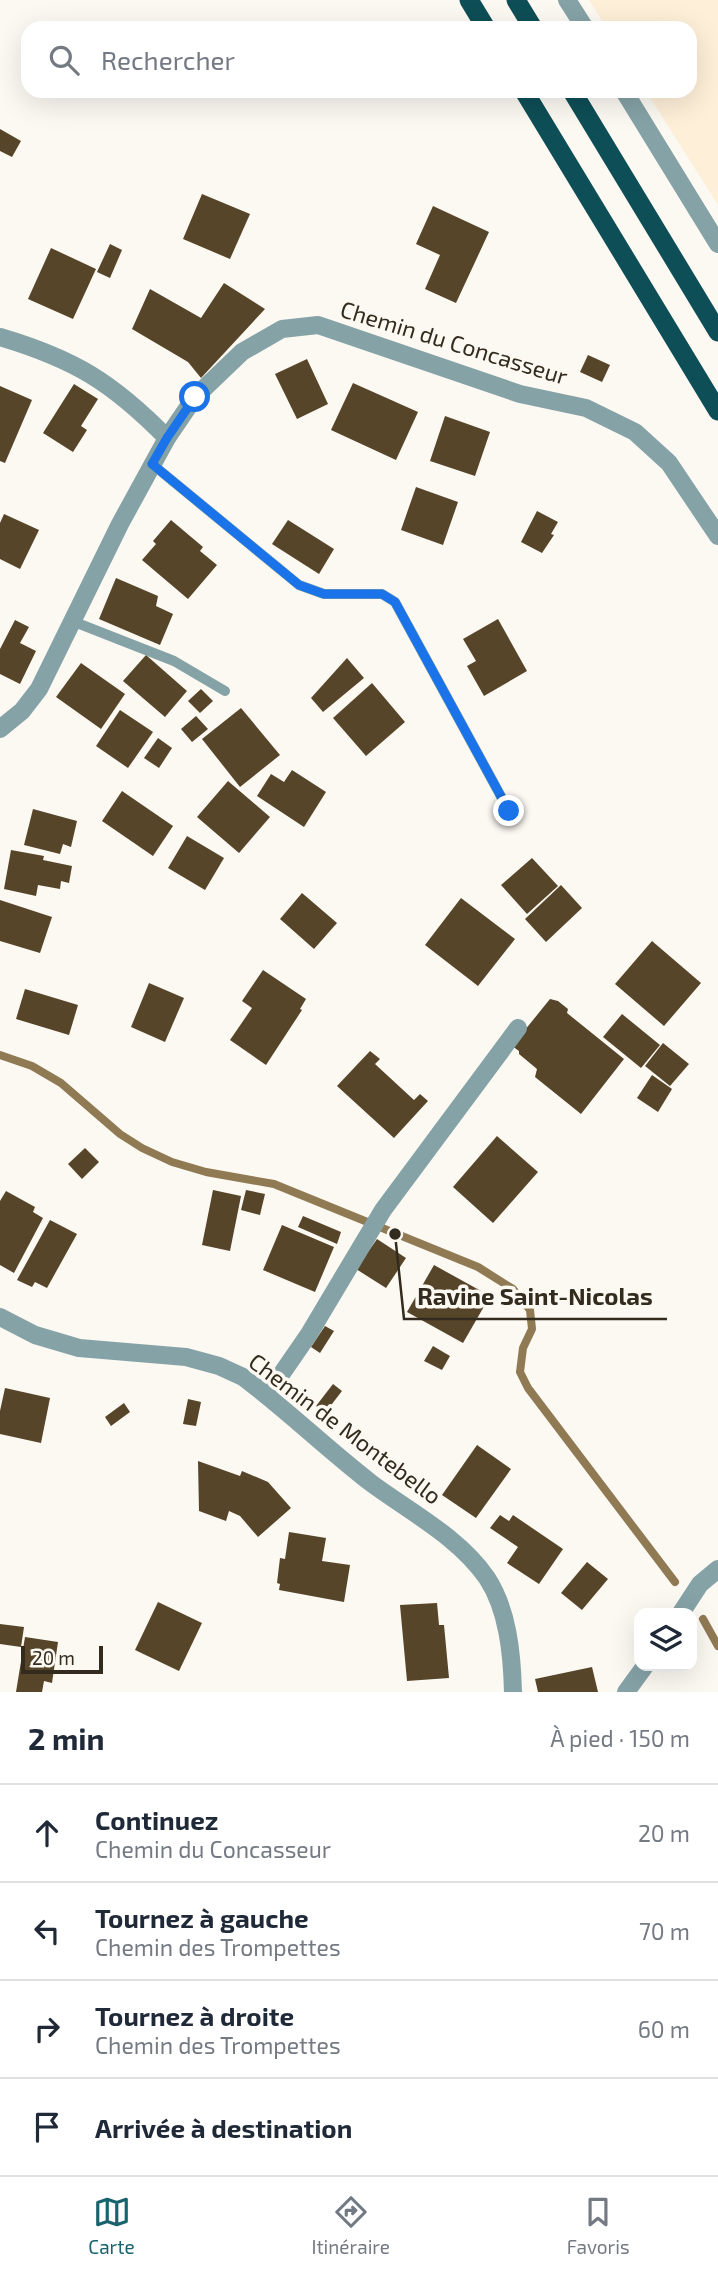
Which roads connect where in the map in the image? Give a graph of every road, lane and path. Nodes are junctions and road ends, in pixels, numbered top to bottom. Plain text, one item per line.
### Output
1 (469, 0) edge
2 (516, 0) edge
3 (567, 0) edge
4 (482, 21) edge
5 (529, 21) edge
6 (580, 21) edge
7 (528, 98) edge
8 (576, 98) edge
9 (628, 98) edge
10 (718, 244) edge
11 (718, 332) edge
12 (0, 337) edge
13 (718, 411) edge
14 (167, 438) junction
15 (152, 464) junction
16 (718, 536) edge
17 (72, 621) junction
18 (225, 691) dead end
19 (0, 729) edge
20 (509, 811) dead end
21 (517, 1028) dead end
22 (0, 1317) edge
23 (267, 1395) junction
24 (718, 1569) edge
25 (684, 1608) edge
26 (641, 1671) edge
27 (513, 1692) edge
28 (626, 1692) edge

1 - 4 highway
2 - 5 highway
3 - 6 street
7 - 13 highway
8 - 11 highway
9 - 10 street
12 - 14 street
14 - 15 street, Chemin du Concasseur
14 - 16 street, Chemin du Concasseur
15 - 17 street, Chemin du Concasseur
15 - 20 lane
17 - 18 lane
17 - 19 street, Chemin du Concasseur
21 - 23 street
22 - 23 street, Chemin de Montebello
23 - 27 street, Chemin de Montebello
24 - 25 street
26 - 28 street

